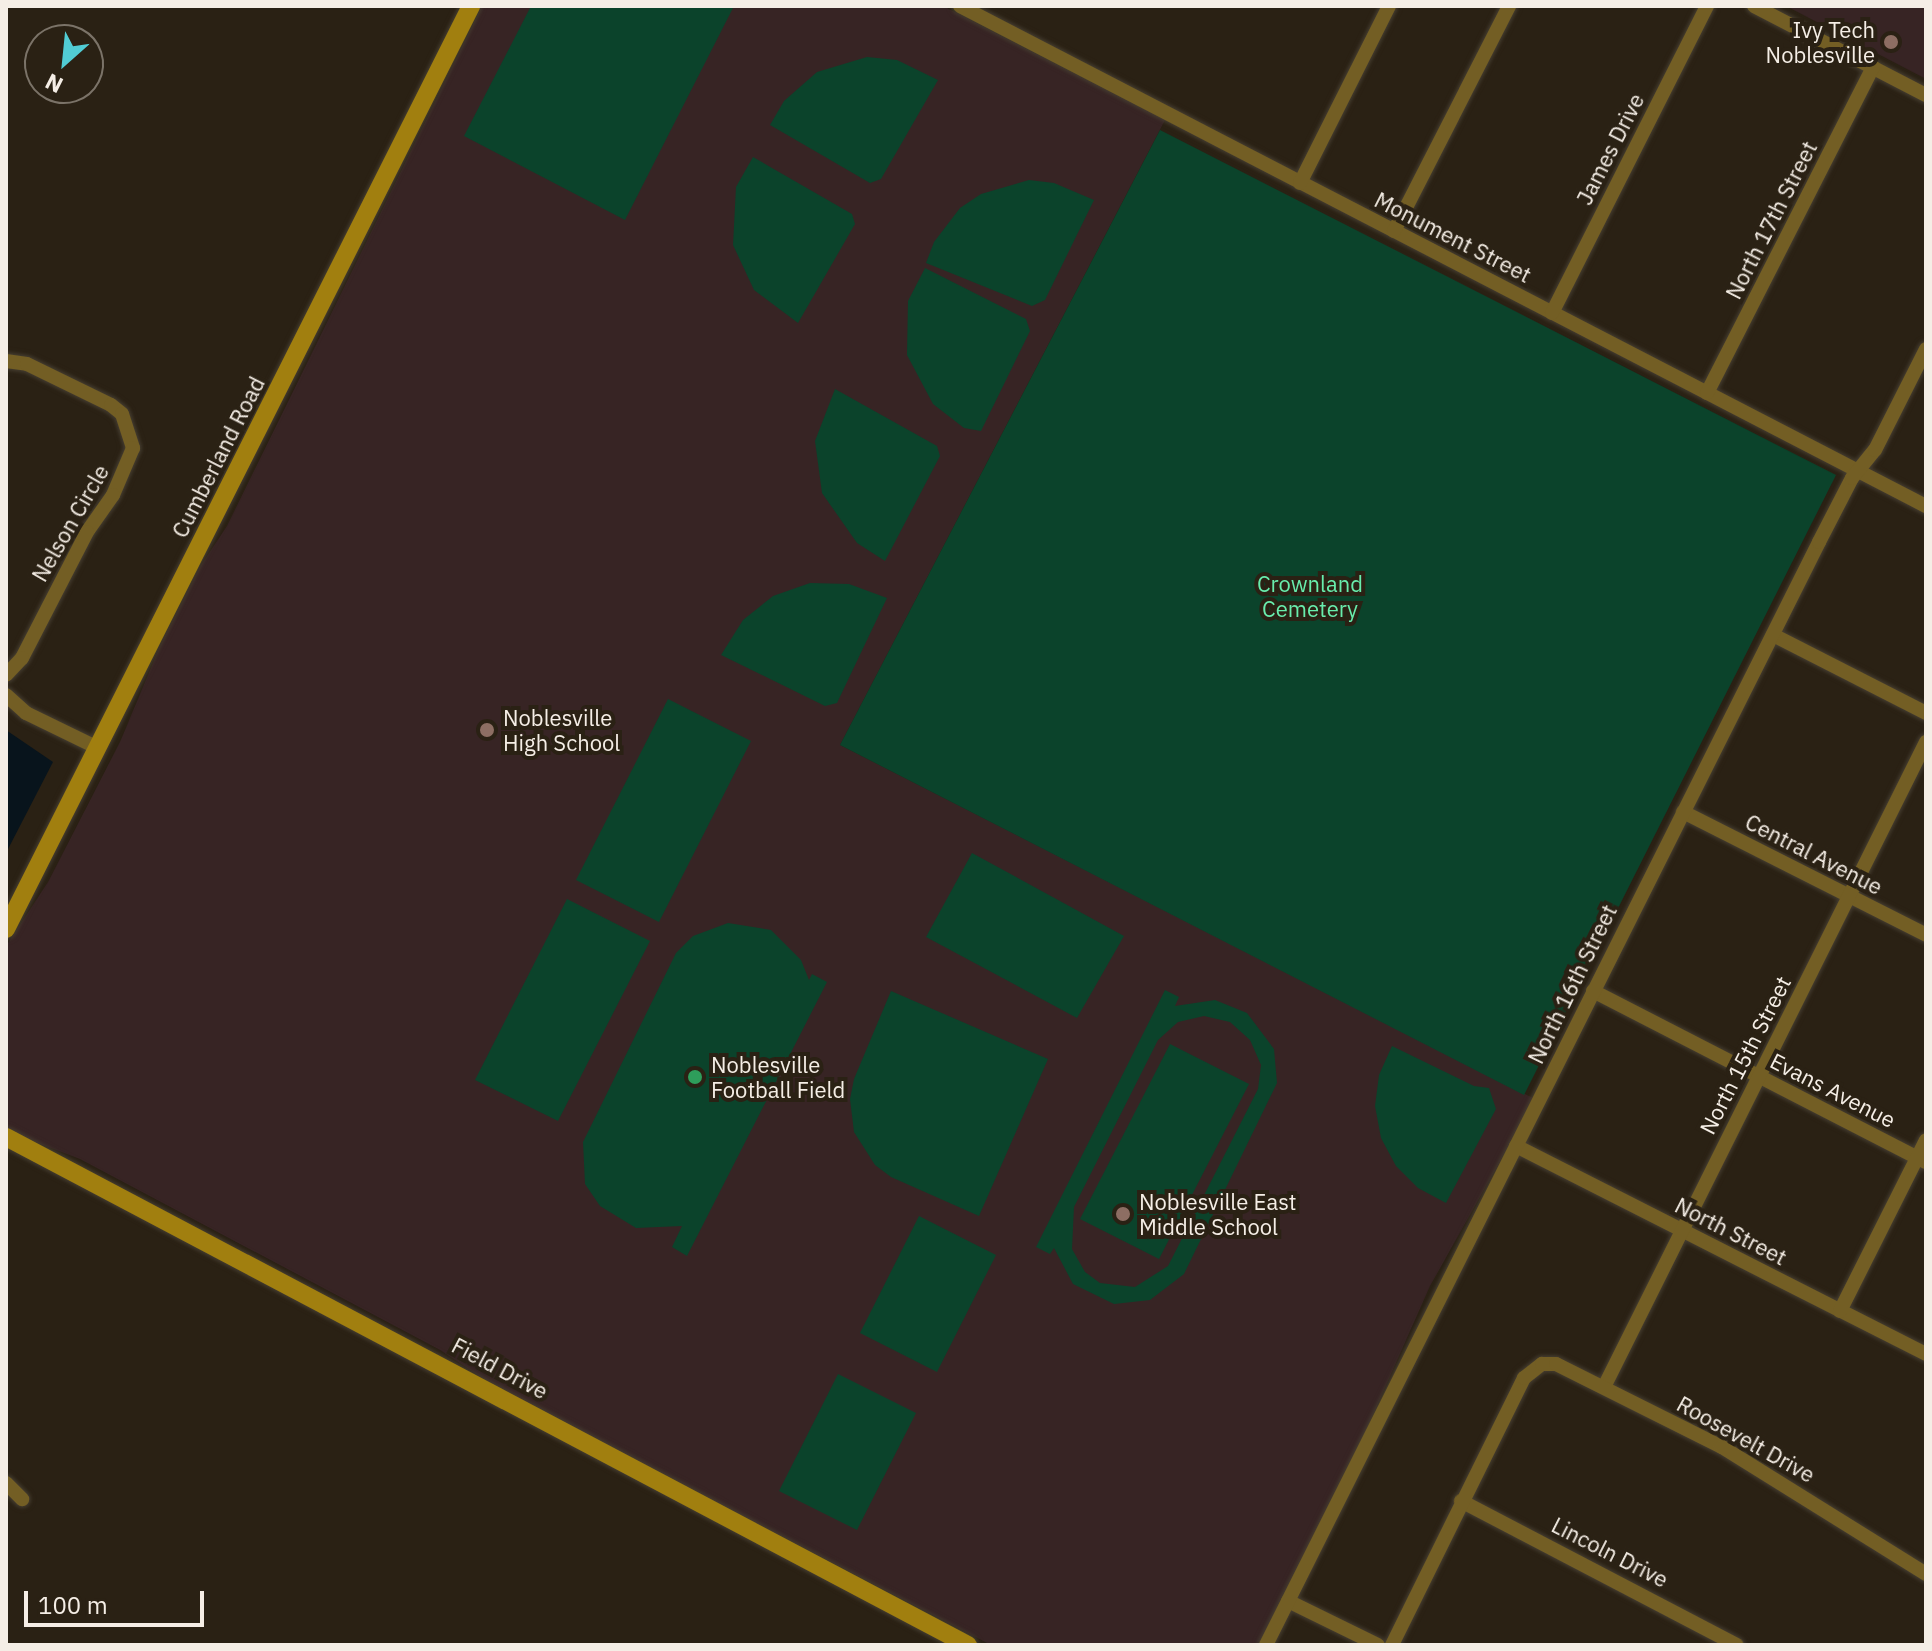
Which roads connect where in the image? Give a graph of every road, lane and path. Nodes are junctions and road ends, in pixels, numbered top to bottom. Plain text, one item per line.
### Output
1 (471, 6) edge
2 (960, 6) edge
3 (1389, 6) edge
4 (1509, 6) edge
5 (1707, 6) edge
6 (1754, 6) edge
7 (1873, 67) junction
8 (1926, 95) edge
9 (1300, 183) junction
10 (1394, 231) junction
11 (1552, 313) junction
12 (1926, 349) edge
13 (6, 361) edge
14 (1707, 393) junction
15 (1858, 471) junction
16 (1926, 506) edge
17 (1773, 635) junction
18 (6, 675) edge
19 (8, 702) edge
20 (1926, 713) edge
21 (1926, 742) edge
22 (98, 748) junction
23 (1683, 812) junction
24 (1849, 896) junction
25 (6, 929) edge
26 (1926, 935) edge
27 (1593, 991) junction
28 (1759, 1076) junction
29 (7, 1138) edge
30 (1926, 1140) edge
31 (1516, 1146) junction
32 (1922, 1159) edge
33 (1682, 1230) junction
34 (1840, 1311) junction
35 (1926, 1354) edge
36 (1604, 1387) junction
37 (6, 1483) edge
38 (22, 1499) dead end
39 (1461, 1501) junction
40 (1926, 1574) edge
41 (1288, 1601) junction
42 (968, 1645) edge
43 (1266, 1645) edge
44 (1378, 1645) edge
45 (1392, 1645) edge
46 (1737, 1645) edge

1 - 22 street, Cumberland Road
2 - 9 street, Monument Street
3 - 9 street
4 - 10 street
5 - 11 street, James Drive
6 - 7 street
7 - 8 street
7 - 14 street, North 17th Street
9 - 10 street, Monument Street
10 - 11 street, Monument Street
11 - 14 street, Monument Street
12 - 15 street, North 16th Street
13 - 18 street, Nelson Circle
14 - 15 street, Monument Street
15 - 16 street, Monument Street
15 - 17 street, North 16th Street
17 - 20 street
17 - 23 street, North 16th Street
19 - 22 street
21 - 24 street, North 15th Street
22 - 25 street, Cumberland Road
23 - 24 street, Central Avenue
23 - 27 street, North 16th Street
24 - 26 street, Central Avenue
24 - 28 street, North 15th Street
27 - 28 street, Evans Avenue
27 - 31 street, North 16th Street
28 - 32 street, Evans Avenue
28 - 33 street, North 15th Street
29 - 42 street, Field Drive
30 - 32 street
31 - 33 street, North Street
31 - 41 street, North 16th Street
32 - 34 street
33 - 34 street, North Street
33 - 36 street, North 15th Street
34 - 35 street, North Street
36 - 39 street, Roosevelt Drive
36 - 40 street, Roosevelt Drive
37 - 38 street
39 - 45 street
39 - 46 street, Lincoln Drive
41 - 43 street, North 16th Street
41 - 44 street

